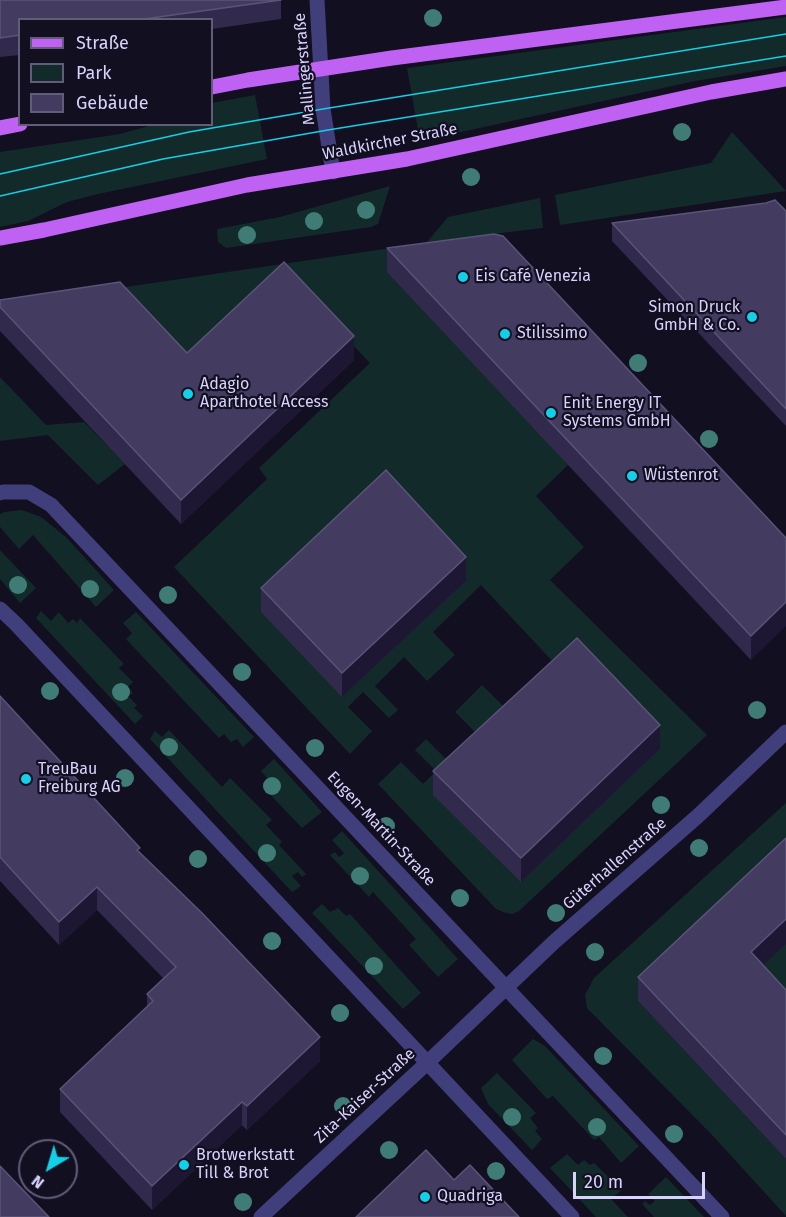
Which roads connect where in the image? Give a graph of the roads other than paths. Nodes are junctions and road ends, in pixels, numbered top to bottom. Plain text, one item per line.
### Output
1 (317, 0) edge
2 (786, 7) edge
3 (321, 69) junction
4 (786, 79) edge
5 (213, 87) edge
6 (18, 124) edge
7 (0, 128) edge
8 (333, 172) junction
9 (0, 238) edge
10 (0, 493) edge
11 (0, 609) edge
12 (786, 732) edge
13 (506, 987) junction
14 (467, 1024) joint
15 (427, 1063) junction
16 (261, 1217) edge
17 (572, 1217) edge
18 (722, 1217) edge

1 - 3 street, Mallingerstraße
2 - 3 main road
3 - 5 main road
3 - 8 street, Mallingerstraße
4 - 8 main road, Waldkircher Straße
6 - 7 main road
8 - 9 main road, Waldkircher Straße
10 - 13 street, Eugen-Martin-Straße
11 - 15 street
12 - 13 street, Güterhallenstraße
13 - 14 street, Güterhallenstraße
13 - 18 street, Eugen-Martin-Straße
14 - 15 street, Zita-Kaiser-Straße
15 - 16 street, Zita-Kaiser-Straße
15 - 17 street

